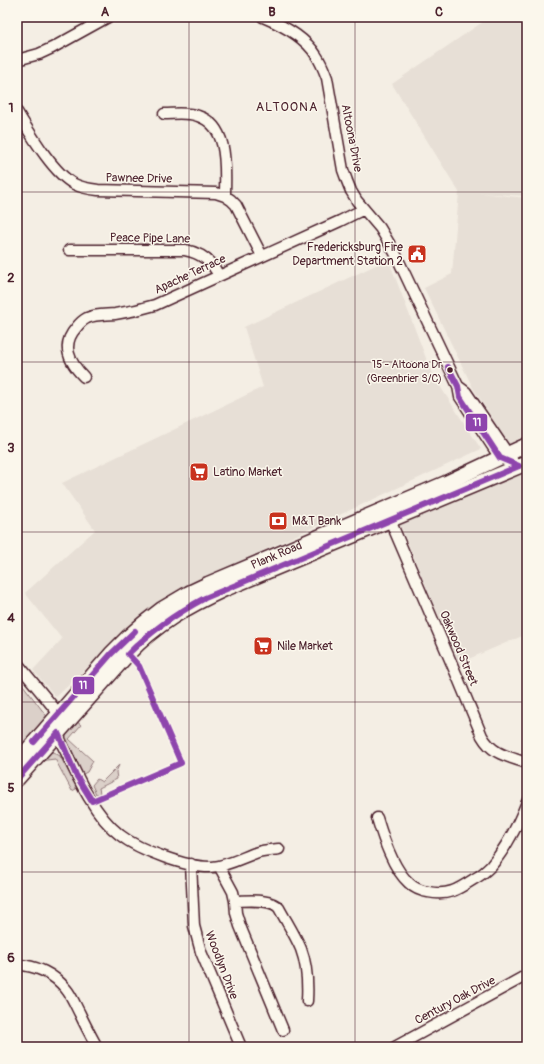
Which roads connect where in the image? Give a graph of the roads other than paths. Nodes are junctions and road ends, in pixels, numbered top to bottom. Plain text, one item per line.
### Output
1 (108, 17) edge
2 (263, 17) edge
3 (17, 60) edge
4 (17, 112) edge
5 (164, 114) dead end
6 (225, 196) junction
7 (364, 209) junction
8 (69, 250) dead end
9 (262, 256) junction
10 (219, 276) junction
11 (84, 377) dead end
12 (527, 445) edge
13 (504, 456) junction
14 (524, 466) edge
15 (360, 520) junction
16 (390, 520) junction
17 (327, 533) junction
18 (349, 537) junction
19 (311, 553) junction
20 (17, 662) edge
21 (59, 714) junction
22 (58, 733) junction
23 (17, 762) edge
24 (527, 762) edge
25 (17, 779) edge
26 (527, 802) edge
27 (377, 818) dead end
28 (280, 849) dead end
29 (191, 864) junction
30 (219, 866) junction
31 (235, 901) junction
32 (17, 965) edge
33 (527, 975) edge
34 (307, 1001) dead end
35 (283, 1030) dead end
36 (97, 1047) edge
37 (241, 1047) edge
38 (395, 1047) edge

1 - 3 street
2 - 7 street, Altoona Drive
4 - 6 street, Pawnee Drive
5 - 6 street
6 - 9 street
7 - 9 street, Apache Terrace
7 - 13 street, Altoona Drive
8 - 10 street, Peace Pipe Lane
9 - 10 street, Apache Terrace
10 - 11 street, Apache Terrace
12 - 13 highway, Plank Road
13 - 14 street
13 - 15 highway, Plank Road
14 - 16 highway, Plank Road
15 - 17 highway, Plank Road
15 - 18 highway
16 - 18 highway, Plank Road
16 - 24 street, Oakwood Street
17 - 19 highway
17 - 21 highway, Plank Road
18 - 19 highway, Plank Road
19 - 22 highway, Plank Road
20 - 21 street
21 - 22 street
21 - 23 highway, Plank Road
22 - 25 highway, Plank Road
22 - 29 street
26 - 27 street
28 - 30 street
29 - 30 street
29 - 37 street, Woodlyn Drive
30 - 31 street
31 - 34 street
31 - 35 street
32 - 36 street
33 - 38 street, Century Oak Drive

